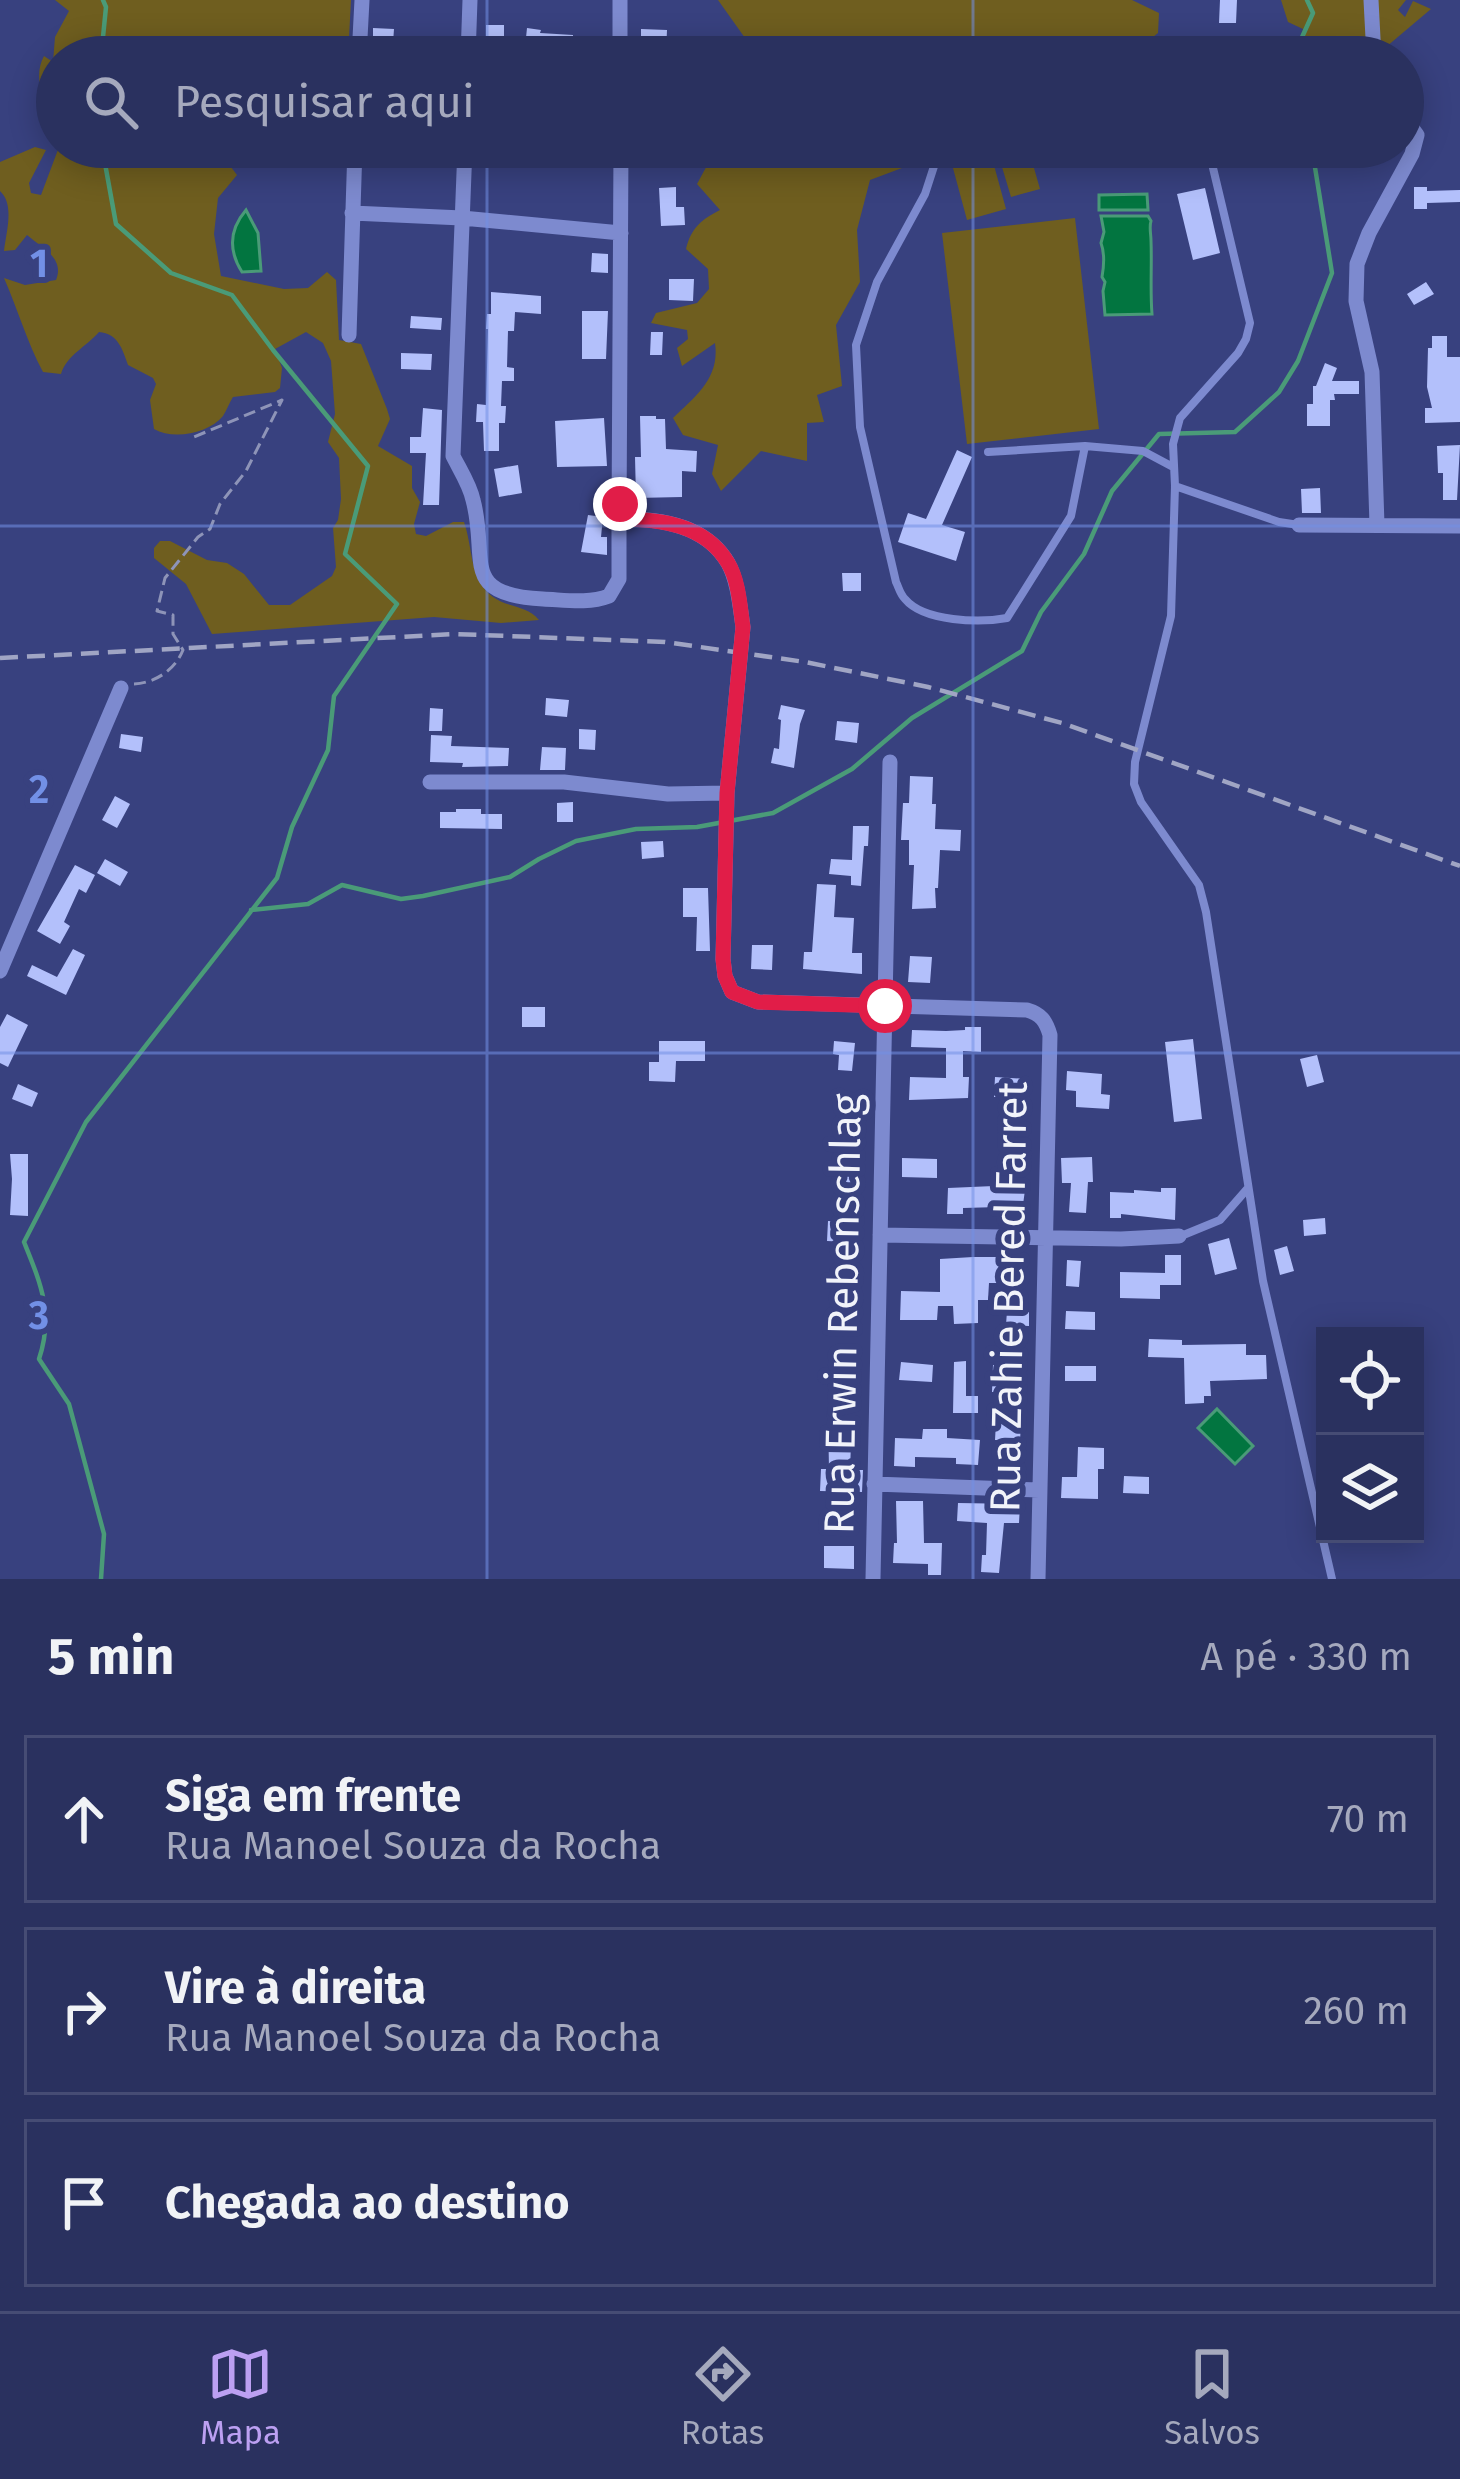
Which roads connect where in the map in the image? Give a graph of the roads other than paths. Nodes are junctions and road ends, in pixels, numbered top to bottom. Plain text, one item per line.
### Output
1 (362, 0) edge
2 (470, 0) edge
3 (620, 0) edge
4 (1371, 0) edge
5 (360, 36) edge
6 (469, 36) edge
7 (620, 36) edge
8 (1373, 36) edge
9 (354, 168) edge
10 (464, 168) edge
11 (621, 168) edge
12 (933, 168) edge
13 (1213, 168) edge
14 (1404, 168) edge
15 (352, 214) junction
16 (462, 218) junction
17 (621, 233) junction
18 (349, 334) dead end
19 (1085, 446) junction
20 (988, 452) dead end
21 (1172, 467) junction
22 (1175, 486) junction
23 (619, 519) junction
24 (1299, 525) joint
25 (1376, 525) junction
26 (1460, 526) edge
27 (122, 688) road end
28 (890, 762) dead end
29 (430, 782) dead end
30 (727, 793) junction
31 (0, 971) edge
32 (885, 1006) junction
33 (1248, 1188) junction
34 (880, 1235) junction
35 (1179, 1236) joint
36 (1046, 1238) junction
37 (874, 1484) junction
38 (1039, 1490) junction
39 (873, 1579) edge
40 (1038, 1579) edge
41 (1332, 1579) edge

1 - 5 street
2 - 6 street
3 - 7 street
4 - 8 street
9 - 15 street
10 - 16 street
11 - 17 street
12 - 19 lane
13 - 21 lane
14 - 25 street
15 - 16 street
15 - 18 street
16 - 17 street
16 - 23 street
17 - 23 street
19 - 20 lane
19 - 21 lane
21 - 22 lane
22 - 24 lane
22 - 33 lane
23 - 30 street
24 - 25 street
25 - 26 street
27 - 31 street
28 - 32 street, Rua Erwin Rebenschlag
29 - 30 street
30 - 32 street
32 - 34 street, Rua Erwin Rebenschlag
32 - 36 street, Rua Zahie Bered Farret
33 - 35 lane
33 - 41 lane
34 - 36 street
34 - 37 street, Rua Erwin Rebenschlag
35 - 36 street
36 - 38 street, Rua Zahie Bered Farret
37 - 38 street
37 - 39 street, Rua Erwin Rebenschlag
38 - 40 street, Rua Zahie Bered Farret

